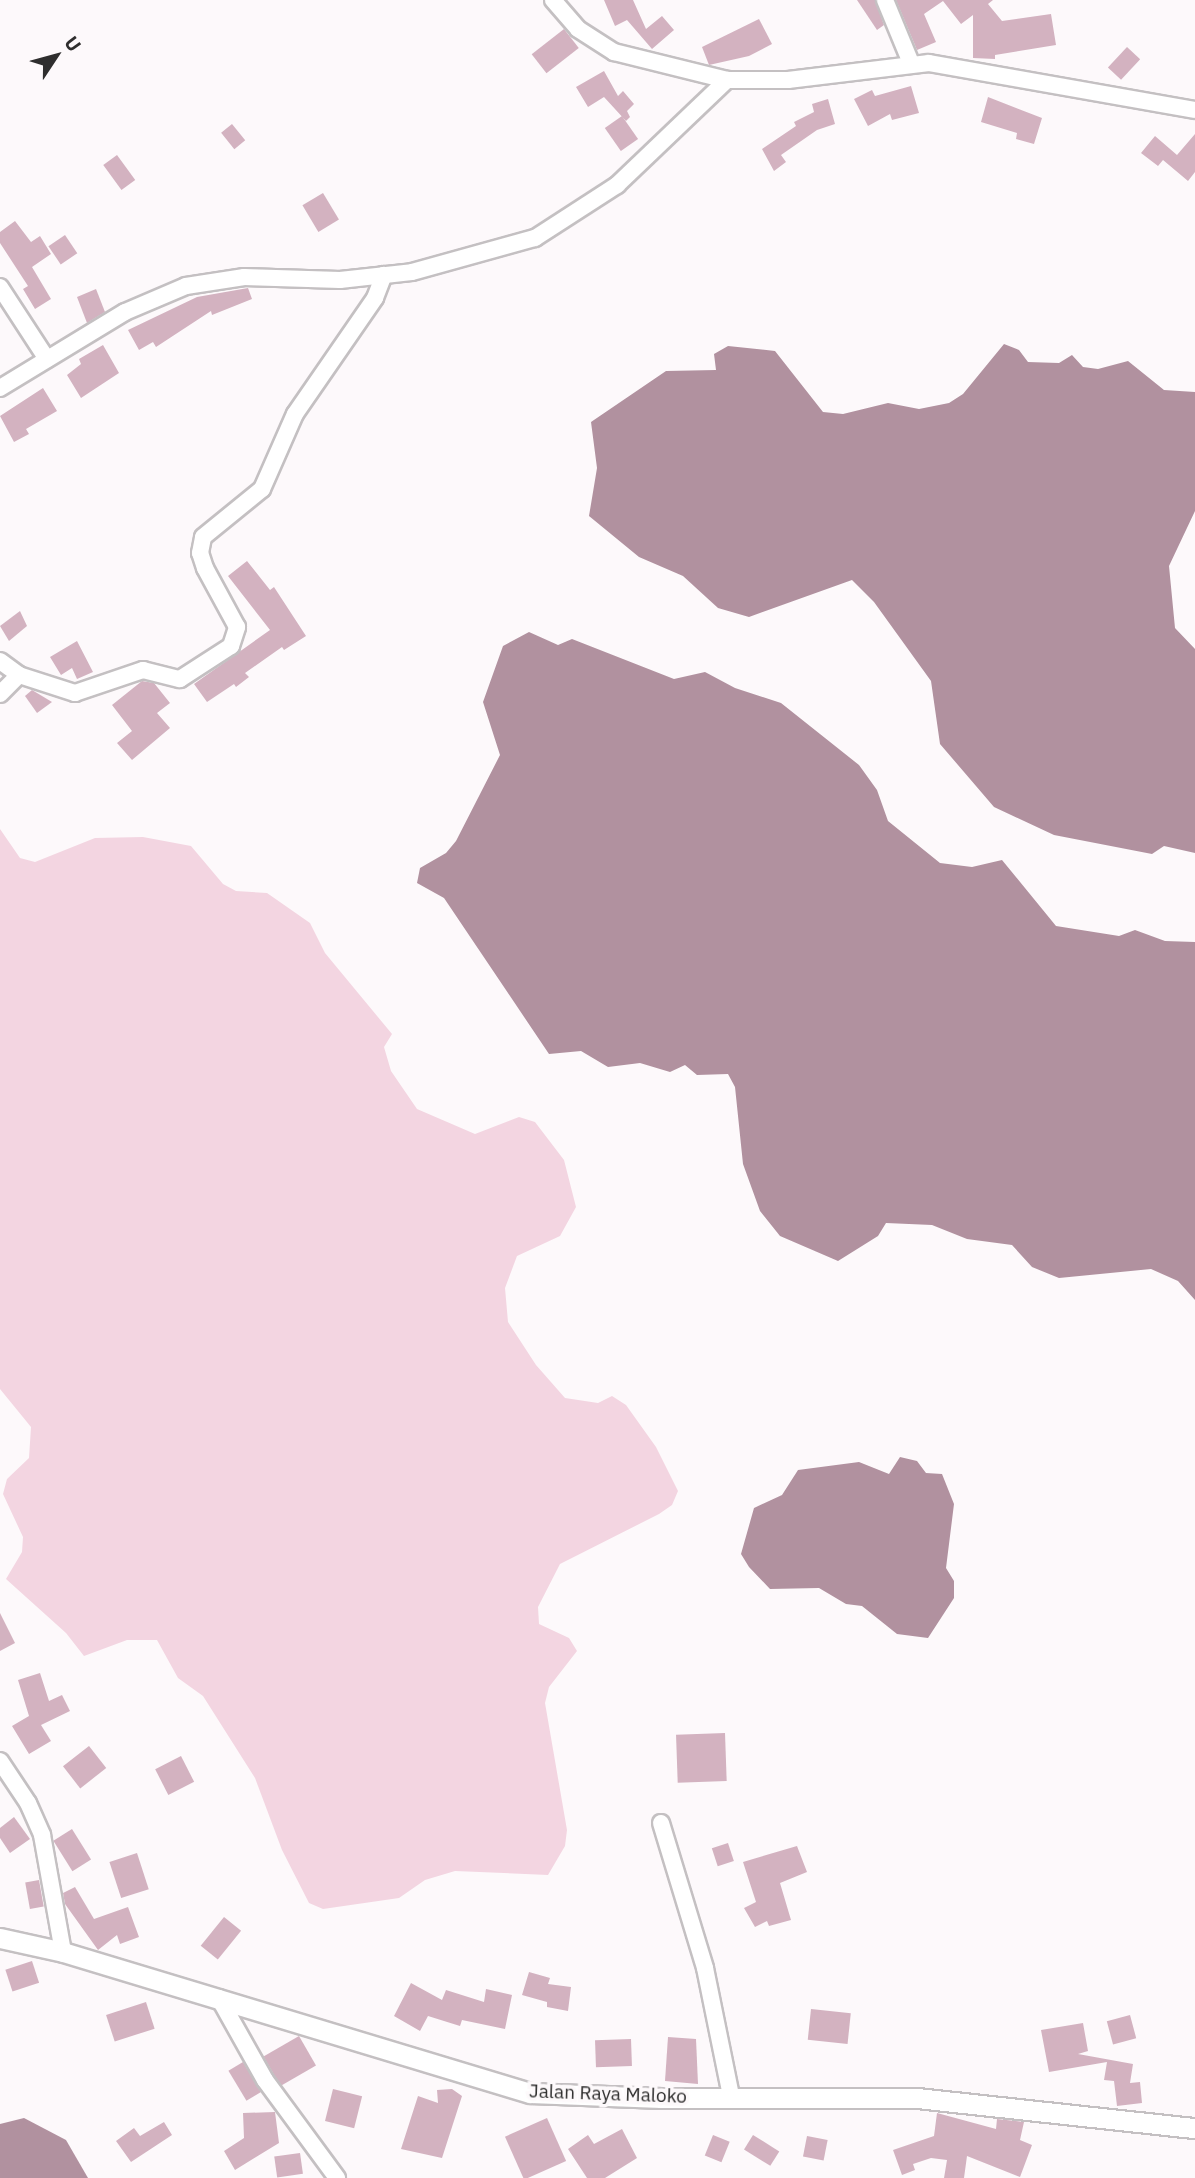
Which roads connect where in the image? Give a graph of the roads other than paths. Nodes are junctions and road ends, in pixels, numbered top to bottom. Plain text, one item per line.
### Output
1 (553, 0) edge
2 (885, 0) edge
3 (911, 63) junction
4 (727, 80) junction
5 (1195, 110) edge
6 (384, 275) junction
7 (0, 287) edge
8 (47, 359) junction
9 (0, 388) edge
10 (0, 661) edge
11 (19, 675) junction
12 (0, 694) edge
13 (0, 1761) edge
14 (661, 1823) dead end
15 (0, 1938) edge
16 (64, 1952) junction
17 (219, 1998) junction
18 (731, 2096) junction
19 (1195, 2128) edge
20 (337, 2178) edge

1 - 4 street
2 - 3 street
3 - 4 street
3 - 5 street
4 - 6 street
6 - 8 street
6 - 11 street
7 - 8 street
8 - 9 street
10 - 11 street
11 - 12 street
13 - 16 street
14 - 18 street
15 - 16 street, Jalan Raya Maloko
16 - 17 street, Jalan Raya Maloko
17 - 18 street, Jalan Raya Maloko
17 - 20 street
18 - 19 street, Jalan Raya Maloko

